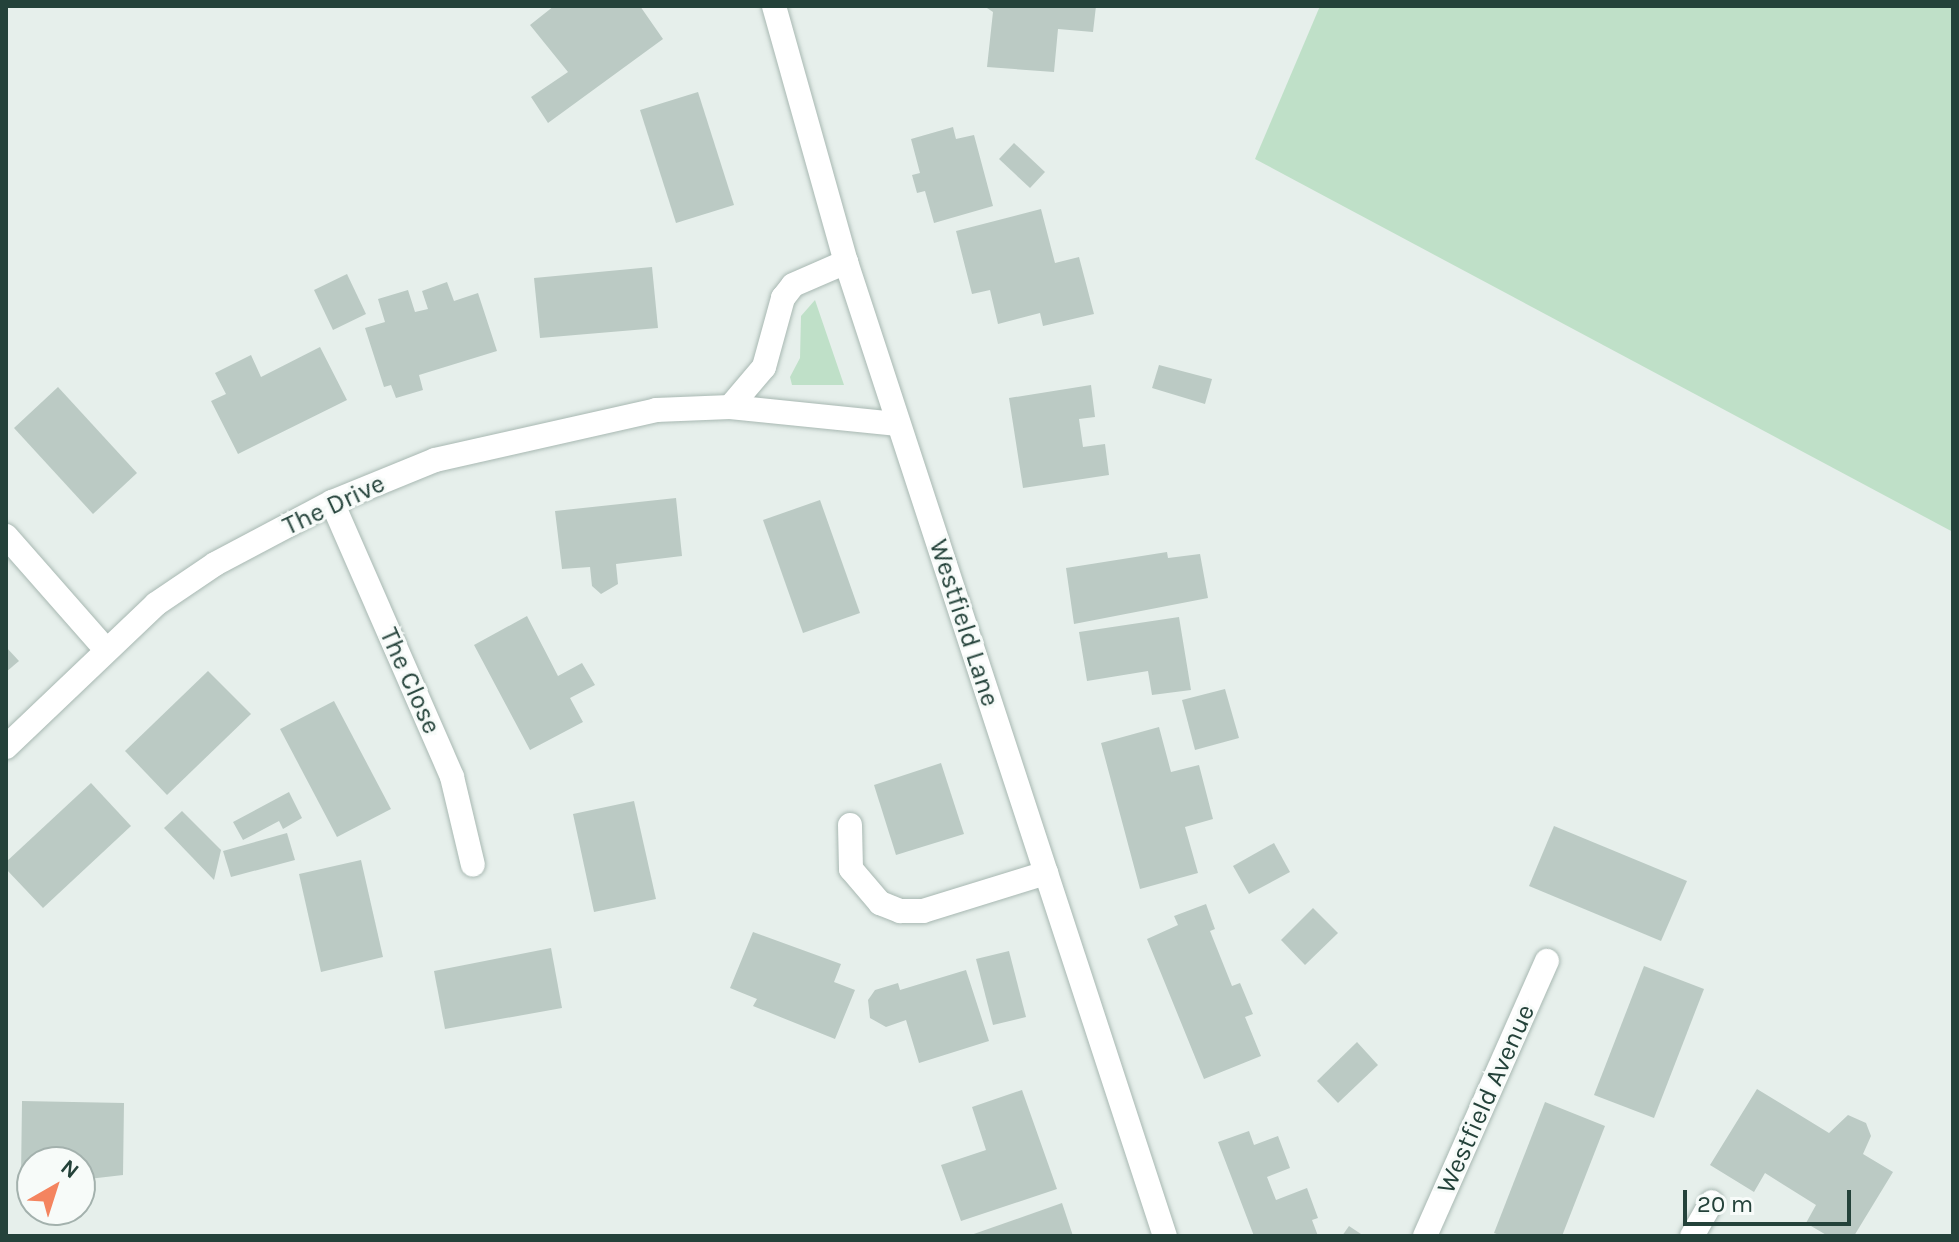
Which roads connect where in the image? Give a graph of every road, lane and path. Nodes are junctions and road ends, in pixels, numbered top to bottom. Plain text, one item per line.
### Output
1 (774, 6) edge
2 (846, 262) junction
3 (730, 407) junction
4 (898, 424) junction
5 (332, 502) junction
6 (6, 536) edge
7 (106, 650) junction
8 (6, 747) edge
9 (850, 825) dead end
10 (473, 865) dead end
11 (1046, 873) junction
12 (1547, 961) dead end
13 (1712, 1202) dead end
14 (1165, 1236) edge
15 (1425, 1236) edge
16 (1692, 1236) edge

1 - 2 street, Westfield Lane
2 - 3 street
2 - 4 street, Westfield Lane
3 - 4 street, The Drive
3 - 5 street, The Drive
4 - 11 street, Westfield Lane
5 - 7 street, The Drive
5 - 10 street, The Close
6 - 7 street
7 - 8 street, The Drive
9 - 11 street
11 - 14 street, Westfield Lane
12 - 15 street, Westfield Avenue
13 - 16 street

